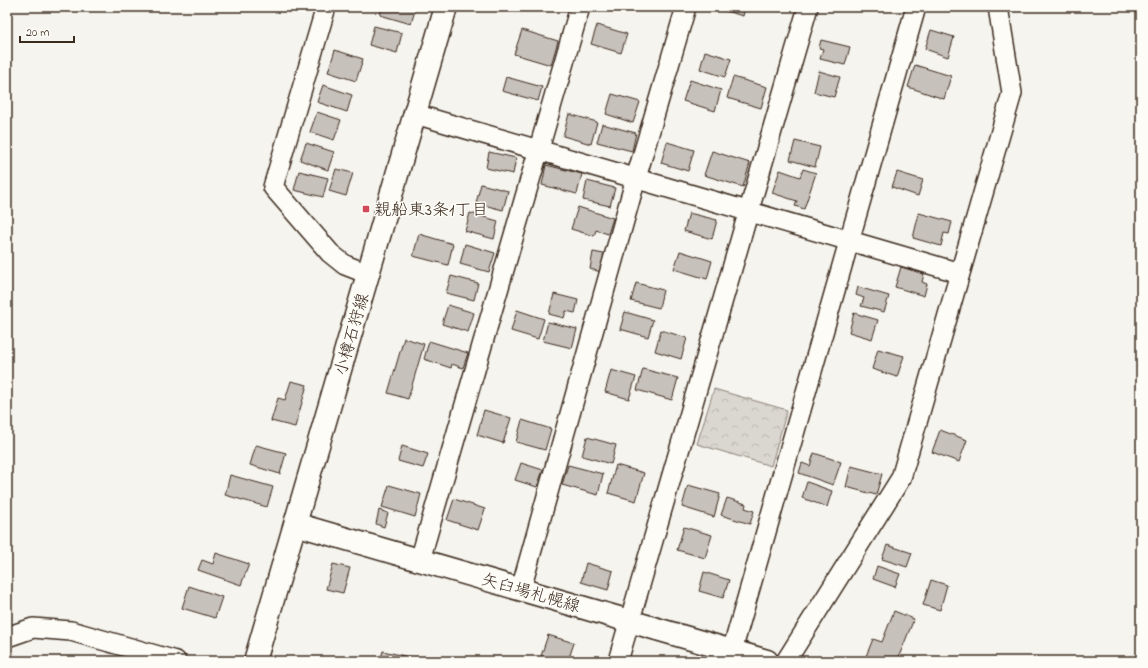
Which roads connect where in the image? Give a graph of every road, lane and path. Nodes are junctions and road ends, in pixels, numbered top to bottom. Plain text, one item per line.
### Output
1 (326, 7) edge
2 (446, 7) edge
3 (580, 7) edge
4 (686, 7) edge
5 (808, 7) edge
6 (916, 7) edge
7 (998, 7) edge
8 (415, 114) junction
9 (538, 150) junction
10 (636, 178) junction
11 (749, 211) junction
12 (848, 240) junction
13 (960, 273) junction
14 (368, 274) junction
15 (295, 524) junction
16 (420, 560) junction
17 (521, 589) junction
18 (630, 621) junction
19 (7, 637) edge
20 (732, 651) junction
21 (176, 661) edge
22 (255, 661) edge
23 (618, 661) edge
24 (767, 661) edge
25 (786, 661) edge

1 - 14 street
2 - 8 main road, 小樽石狩線
3 - 9 street
4 - 10 street
5 - 11 street
6 - 12 street
7 - 13 street
8 - 9 street
8 - 14 main road, 小樽石狩線
9 - 10 street
9 - 16 street
10 - 11 street
10 - 17 street
11 - 12 street
11 - 18 street
12 - 13 street
12 - 20 street
13 - 25 street
14 - 15 main road, 小樽石狩線
15 - 16 main road, 矢臼場札幌線
15 - 22 main road, 小樽石狩線
16 - 17 main road, 矢臼場札幌線
17 - 18 main road, 矢臼場札幌線
18 - 20 main road, 矢臼場札幌線
18 - 23 street
19 - 21 street
20 - 24 main road, 矢臼場札幌線

